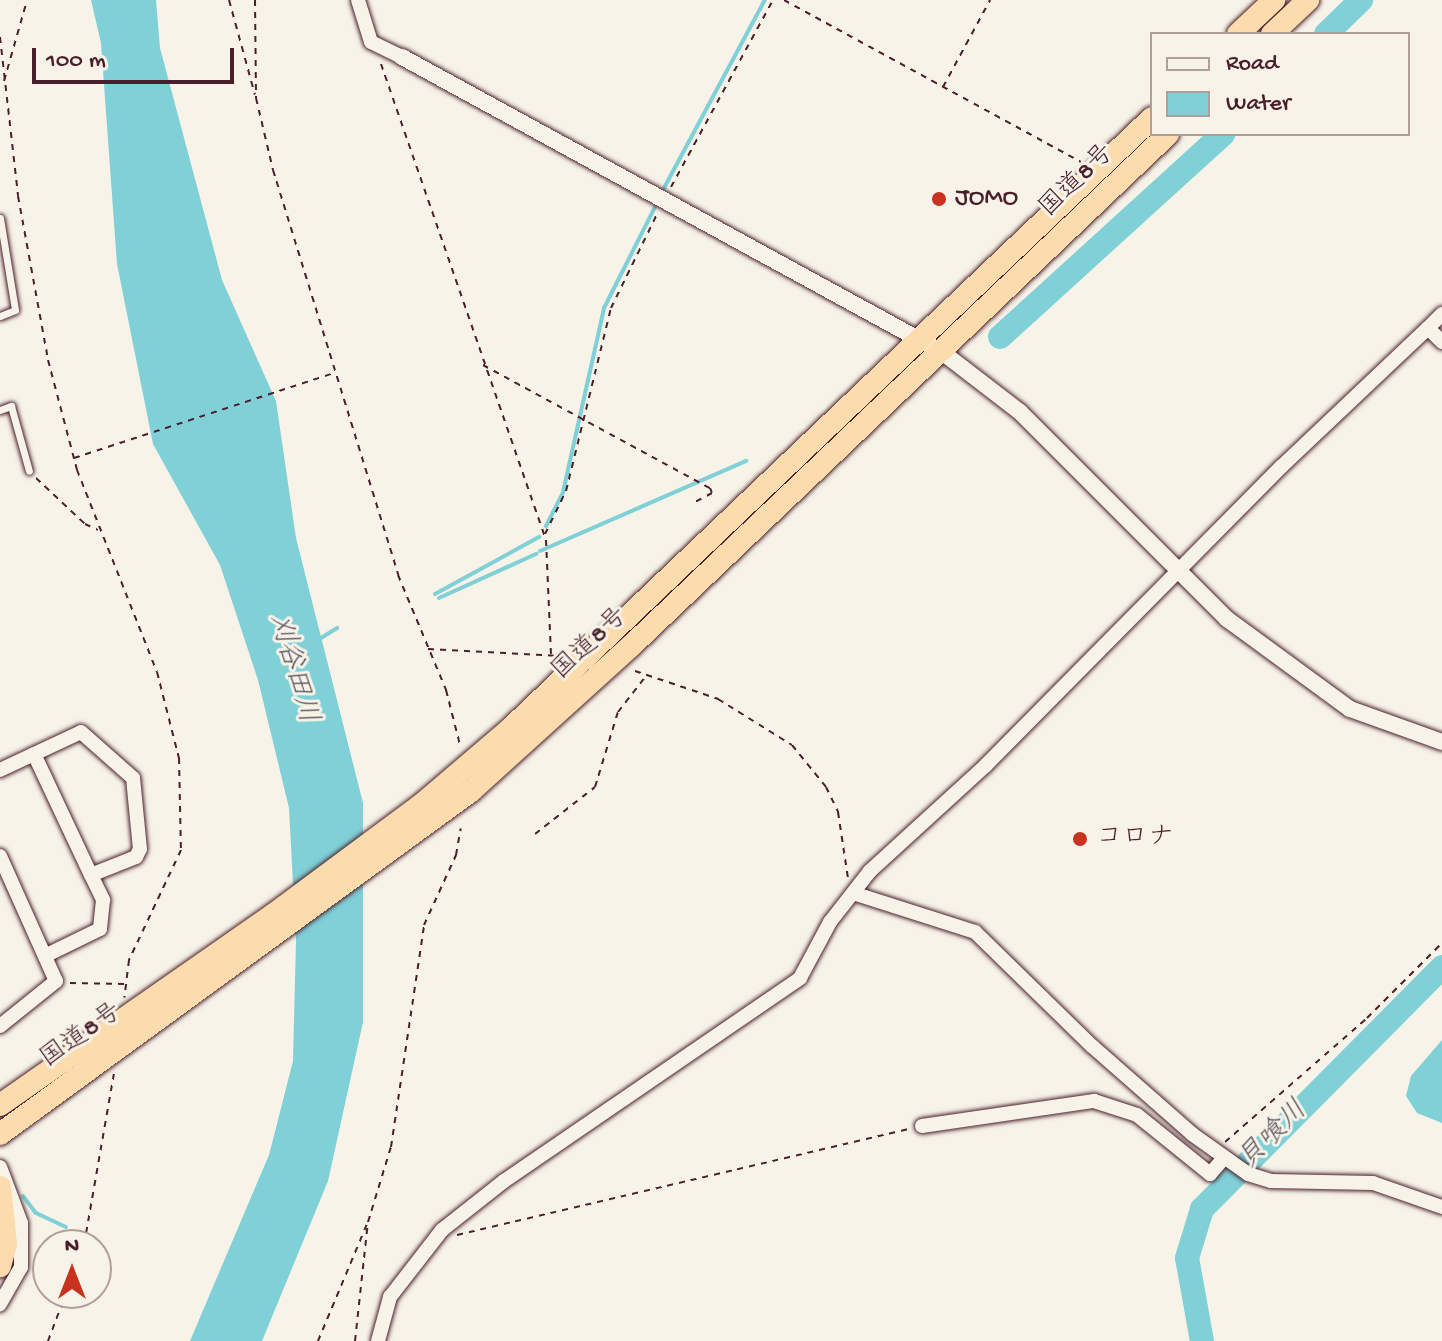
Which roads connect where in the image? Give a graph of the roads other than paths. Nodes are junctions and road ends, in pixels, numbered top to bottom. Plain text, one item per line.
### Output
1 (358, 0) edge
2 (1274, 0) edge
3 (1308, 0) edge
4 (1240, 32) edge
5 (1274, 32) edge
6 (402, 57) joint
7 (1150, 120) edge
8 (1166, 136) edge
9 (0, 218) edge
10 (1442, 314) edge
11 (0, 316) edge
12 (1428, 328) junction
13 (919, 339) junction
14 (1442, 342) edge
15 (942, 352) junction
16 (0, 410) edge
17 (29, 471) road end
18 (1180, 572) junction
19 (1442, 742) edge
20 (34, 754) junction
21 (0, 770) edge
22 (0, 856) edge
23 (91, 875) junction
24 (856, 894) junction
25 (45, 956) junction
26 (0, 1026) edge
27 (0, 1105) edge
28 (922, 1126) road end
29 (2, 1132) edge
30 (1223, 1157) junction
31 (0, 1167) edge
32 (0, 1187) edge
33 (1442, 1207) edge
34 (0, 1266) edge
35 (0, 1304) edge
36 (377, 1340) edge

1 - 6 street
2 - 4 highway
3 - 5 highway
6 - 13 street
7 - 13 highway, 国道8号
8 - 15 highway, 国道8号
9 - 11 lane
10 - 12 street
12 - 14 street
12 - 18 street
13 - 15 street
13 - 27 highway, 国道8号
15 - 18 street
15 - 29 highway, 国道8号
16 - 17 lane
18 - 19 street
18 - 24 street
20 - 21 street
20 - 23 street
20 - 23 street
22 - 25 street
23 - 25 street
24 - 30 street
24 - 36 street
25 - 26 street
28 - 30 street
30 - 33 street
31 - 35 street
32 - 34 highway

